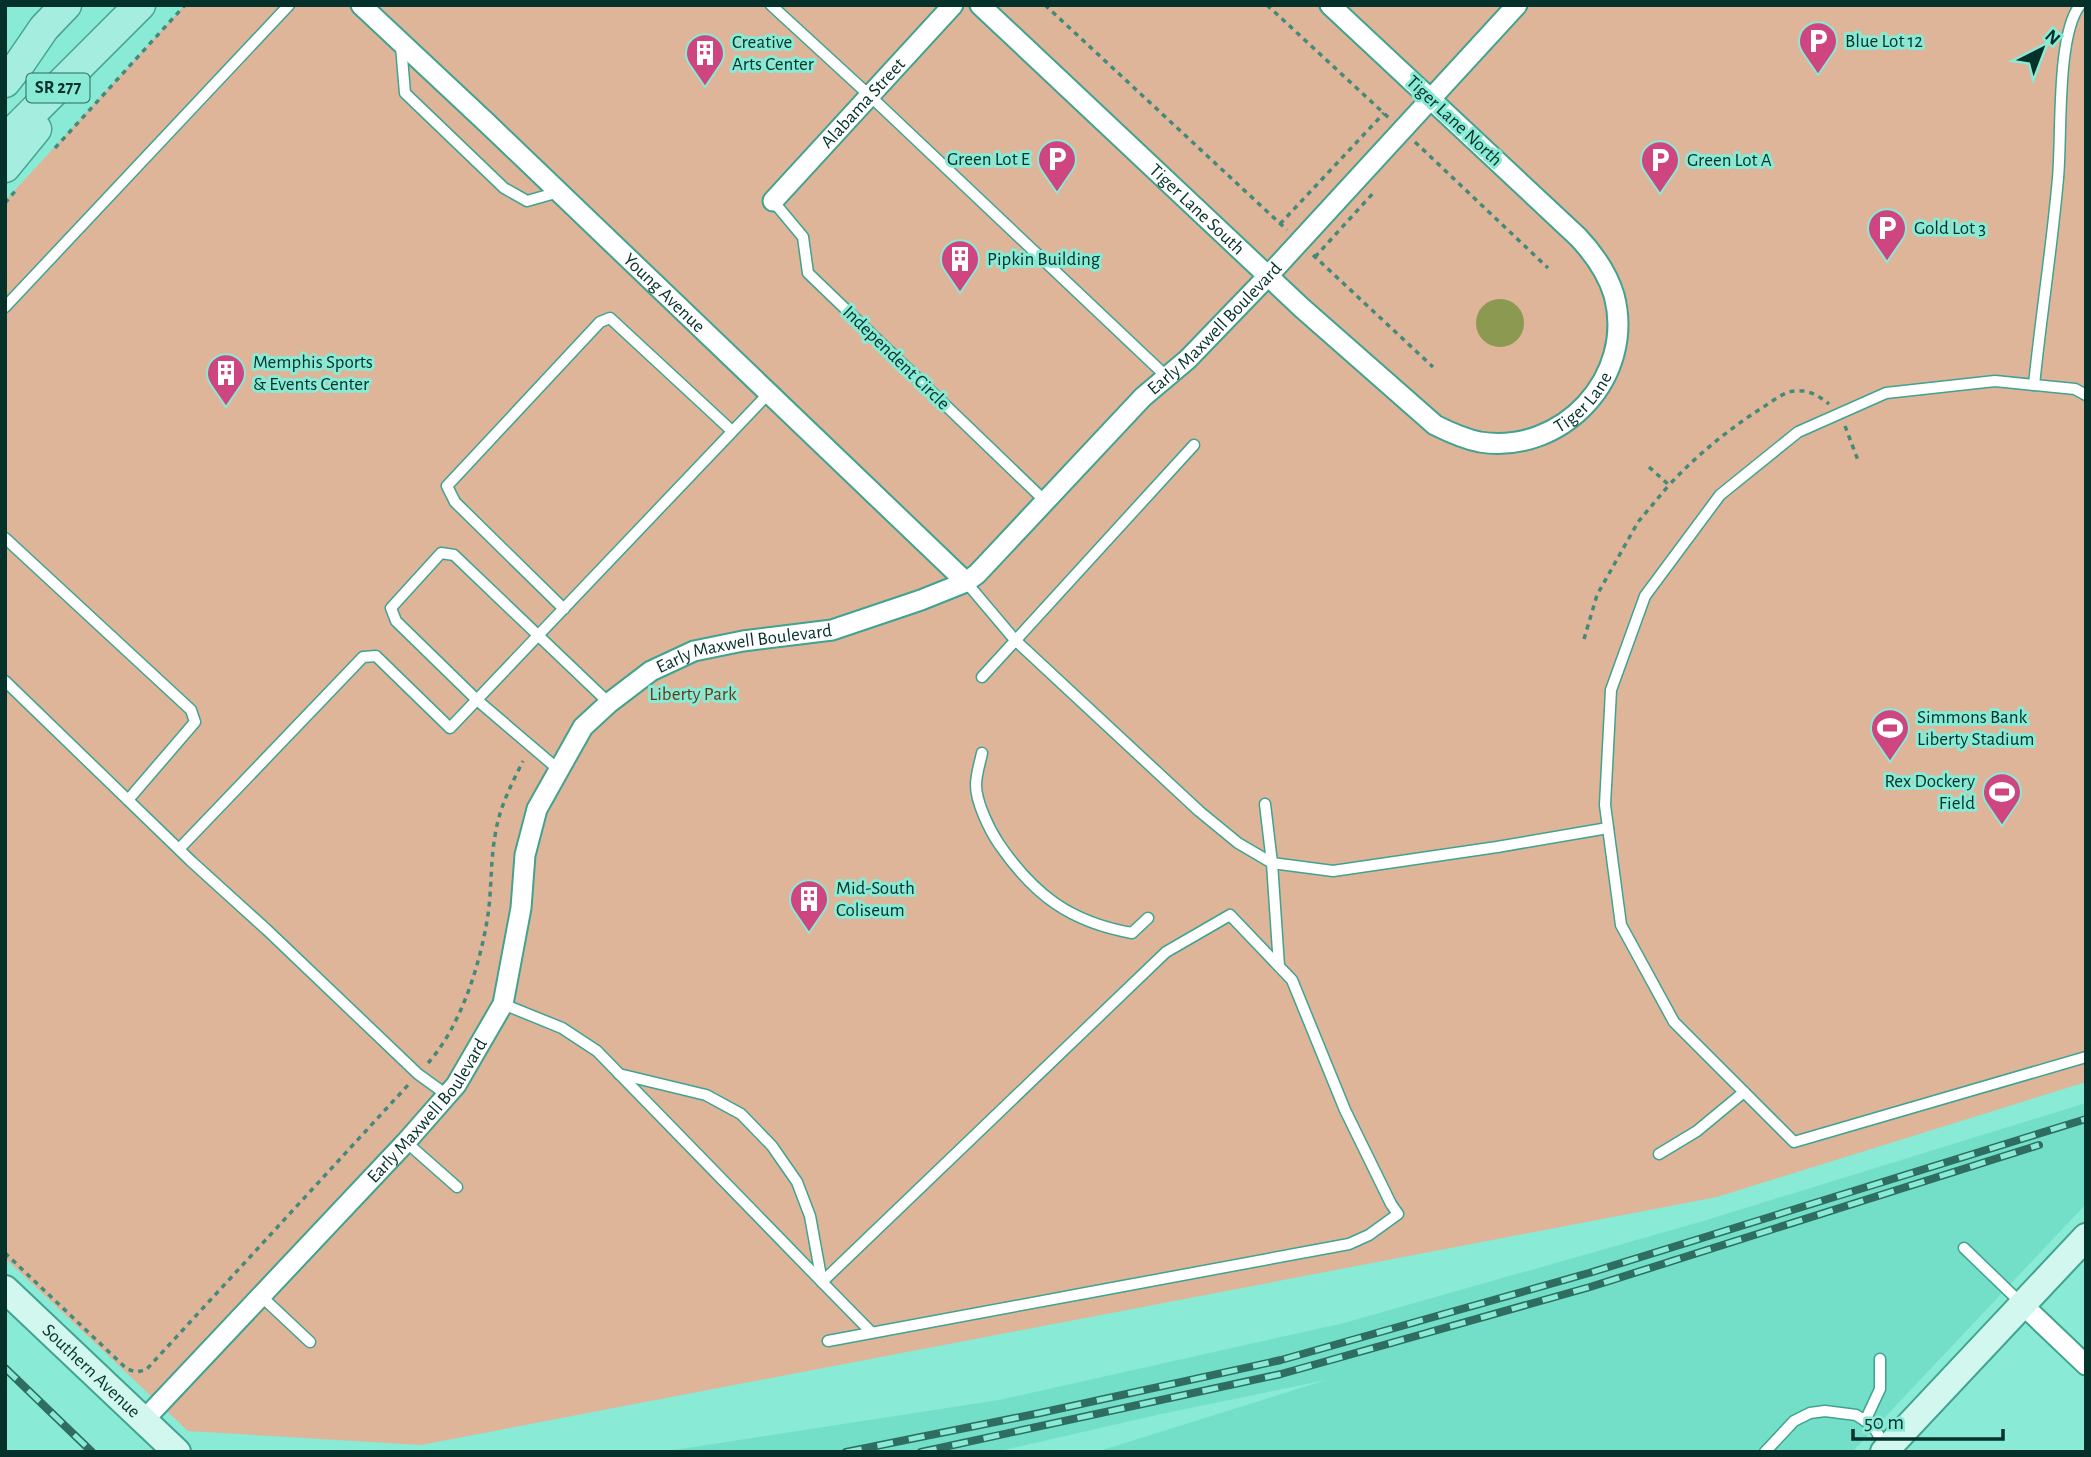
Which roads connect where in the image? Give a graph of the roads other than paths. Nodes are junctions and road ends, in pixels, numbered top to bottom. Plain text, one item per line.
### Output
1 (140, 5) edge
2 (289, 5) edge
3 (361, 5) edge
4 (771, 5) edge
5 (953, 5) edge
6 (980, 5) edge
7 (1330, 5) edge
8 (1517, 5) edge
9 (2080, 5) edge
10 (55, 13) edge
11 (110, 37) junction
12 (401, 42) junction
13 (11, 66) edge
14 (869, 95) junction
15 (1431, 100) junction
16 (5, 140) edge
17 (14, 175) edge
18 (559, 192) junction
19 (773, 201) joint
20 (1578, 237) joint
21 (1268, 276) junction
22 (5, 307) edge
23 (1167, 377) junction
24 (2034, 385) junction
25 (769, 393) junction
26 (2086, 395) edge
27 (1417, 411) joint
28 (732, 432) junction
29 (1194, 445) dead end
30 (1045, 501) junction
31 (5, 538) edge
32 (966, 582) junction
33 (564, 609) junction
34 (538, 636) junction
35 (1015, 640) junction
36 (982, 677) dead end
37 (5, 681) edge
38 (477, 700) junction
39 (608, 703) junction
40 (982, 753) dead end
41 (559, 770) junction
42 (128, 800) junction
43 (1265, 804) dead end
44 (1608, 828) junction
45 (179, 849) junction
46 (1272, 863) junction
47 (1148, 918) dead end
48 (1279, 966) junction
49 (503, 1004) junction
50 (2086, 1057) edge
51 (619, 1074) junction
52 (1744, 1092) junction
53 (447, 1095) junction
54 (406, 1143) junction
55 (1659, 1154) dead end
56 (457, 1187) dead end
57 (2086, 1237) edge
58 (1964, 1248) dead end
59 (822, 1283) junction
60 (5, 1289) edge
61 (261, 1296) junction
62 (2022, 1304) junction
63 (872, 1333) junction
64 (828, 1341) dead end
65 (310, 1342) dead end
66 (1880, 1359) dead end
67 (2086, 1365) edge
68 (144, 1420) junction
69 (1865, 1421) junction
70 (1887, 1451) edge
71 (177, 1452) edge
72 (1765, 1452) edge

1 - 11 main road, SR 277
2 - 22 lane
3 - 12 street, Young Avenue
4 - 14 lane
5 - 14 street, Alabama Street
6 - 21 street, Tiger Lane South
7 - 15 street, Tiger Lane North
8 - 15 street, Early Maxwell Boulevard
9 - 24 lane
10 - 13 main road
11 - 16 main road, SR 277
11 - 17 main road
12 - 18 street, Young Avenue
12 - 18 lane
14 - 19 street, Alabama Street
14 - 23 lane
15 - 20 street, Tiger Lane North
15 - 21 street, Early Maxwell Boulevard
18 - 25 street, Young Avenue
19 - 30 lane, Independent Circle
20 - 27 street, Tiger Lane
21 - 23 street, Early Maxwell Boulevard
21 - 27 street, Tiger Lane South
23 - 30 street, Early Maxwell Boulevard
24 - 26 lane
24 - 44 lane
25 - 28 lane
25 - 32 street, Young Avenue
28 - 33 lane
28 - 33 lane
29 - 35 lane
30 - 32 street, Early Maxwell Boulevard
31 - 42 lane
32 - 35 lane
32 - 39 street, Early Maxwell Boulevard
33 - 34 lane
34 - 38 lane
34 - 38 lane
34 - 39 lane
35 - 36 lane
35 - 46 lane
37 - 42 lane
38 - 41 lane
38 - 45 lane
39 - 41 street, Early Maxwell Boulevard
40 - 47 lane
41 - 49 street, Early Maxwell Boulevard
42 - 45 lane
43 - 46 lane
44 - 46 lane
44 - 52 lane
45 - 53 lane
46 - 48 lane
48 - 59 lane
48 - 63 lane
49 - 51 lane
49 - 53 street, Early Maxwell Boulevard
50 - 52 lane
51 - 59 lane
51 - 59 lane
52 - 55 lane
53 - 54 street, Early Maxwell Boulevard
54 - 56 lane
54 - 61 street, Early Maxwell Boulevard
57 - 62 main road
58 - 62 lane
59 - 63 lane
60 - 68 main road, Southern Avenue
61 - 65 lane
61 - 68 street, Early Maxwell Boulevard
62 - 67 street
62 - 70 main road
63 - 64 lane
66 - 69 lane
68 - 71 main road, Southern Avenue
69 - 70 lane
69 - 72 lane

